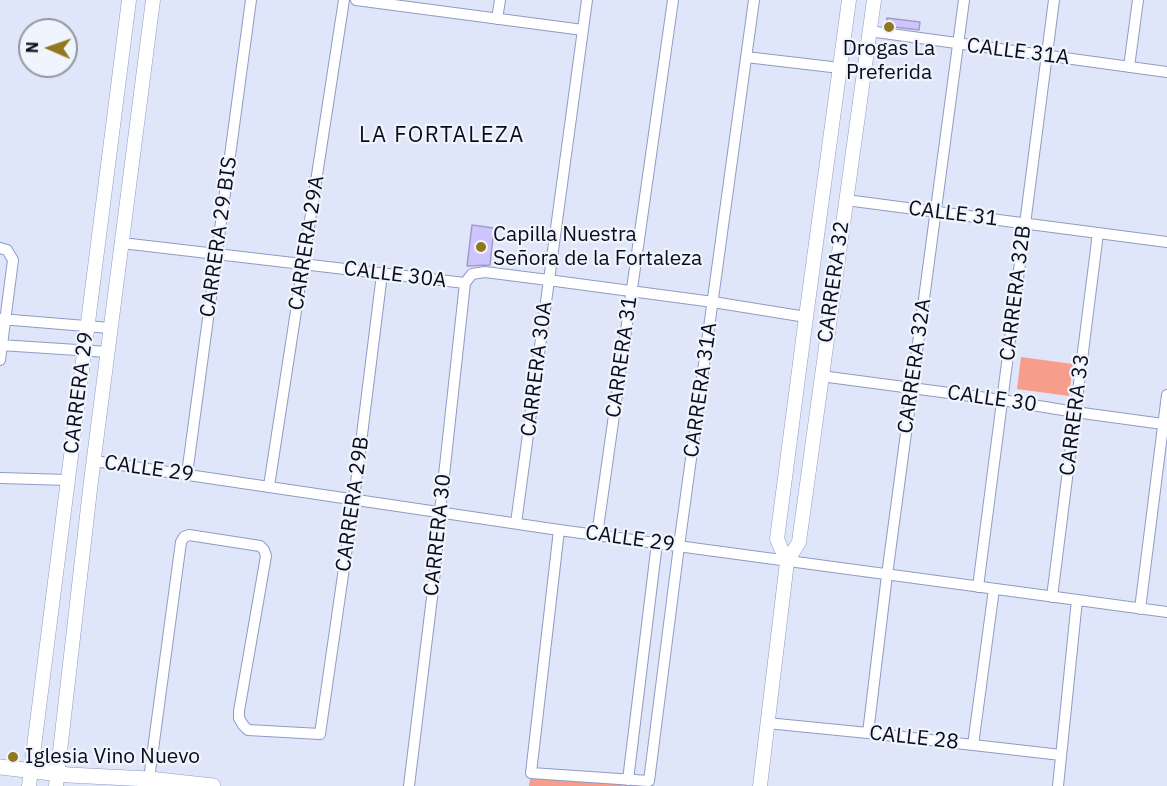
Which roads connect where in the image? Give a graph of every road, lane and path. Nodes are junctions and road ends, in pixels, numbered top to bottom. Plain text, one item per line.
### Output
1 (129, 0) edge
2 (153, 0) edge
3 (251, 0) edge
4 (344, 0) edge
5 (356, 0) edge
6 (500, 0) edge
7 (587, 0) edge
8 (673, 0) edge
9 (754, 0) edge
10 (849, 0) edge
11 (874, 0) edge
12 (964, 0) edge
13 (1054, 0) edge
14 (1138, 0) edge
15 (420, 4) edge
16 (497, 19) junction
17 (583, 30) junction
18 (869, 31) junction
19 (958, 44) junction
20 (1046, 56) junction
21 (746, 57) junction
22 (1129, 67) junction
23 (840, 68) junction
24 (1167, 72) edge
25 (846, 200) junction
26 (935, 212) junction
27 (1025, 224) junction
28 (1098, 233) junction
29 (1167, 242) edge
30 (122, 243) junction
31 (0, 248) edge
32 (216, 254) junction
33 (304, 264) junction
34 (382, 274) junction
35 (548, 280) junction
36 (465, 283) junction
37 (631, 291) junction
38 (713, 302) junction
39 (806, 317) junction
40 (3, 319) edge
41 (87, 326) junction
42 (110, 328) junction
43 (1, 345) edge
44 (84, 351) junction
45 (108, 352) junction
46 (0, 360) edge
47 (821, 376) junction
48 (912, 388) junction
49 (1167, 395) edge
50 (1002, 399) junction
51 (1076, 412) junction
52 (1163, 424) junction
53 (94, 460) junction
54 (187, 474) junction
55 (0, 478) edge
56 (68, 480) junction
57 (269, 486) junction
58 (354, 499) junction
59 (440, 512) junction
60 (516, 523) junction
61 (559, 530) junction
62 (597, 535) junction
63 (657, 543) junction
64 (680, 546) junction
65 (787, 562) junction
66 (887, 575) junction
67 (978, 587) junction
68 (994, 589) junction
69 (1052, 597) junction
70 (1077, 600) junction
71 (1140, 609) junction
72 (1167, 612) edge
73 (767, 723) junction
74 (868, 733) junction
75 (973, 745) junction
76 (1061, 755) junction
77 (0, 767) edge
78 (30, 779) edge
79 (149, 779) junction
80 (56, 780) edge
81 (628, 780) junction
82 (213, 786) edge
83 (410, 786) edge
84 (760, 786) edge
85 (1058, 786) edge

1 - 41 street, CARRERA 29
2 - 30 street, CARRERA 29
3 - 32 street, CARRERA 29 BIS
4 - 33 street, CARRERA 29A
5 - 15 street
6 - 16 street
7 - 17 street, CARRERA 30A
8 - 37 street, CARRERA 31
9 - 21 street, CARRERA 31A
10 - 23 street, CARRERA 32
11 - 18 street, CARRERA 32
12 - 19 street, CARRERA 32A
13 - 20 street, CARRERA 32B
14 - 22 street
15 - 16 street
16 - 17 street
17 - 35 street, CARRERA 30A
18 - 19 street, CALLE 31A
18 - 25 street, CARRERA 32
19 - 20 street, CALLE 31A
19 - 26 street, CARRERA 32A
20 - 22 street, CALLE 31A
20 - 27 street, CARRERA 32B
21 - 23 street
21 - 38 street, CARRERA 31A
22 - 24 street, CALLE 31A
23 - 39 street, CARRERA 32
25 - 26 street, CALLE 31
25 - 47 street, CARRERA 32
26 - 27 street, CALLE 31
26 - 48 street, CARRERA 32A
27 - 28 street, CALLE 31
27 - 50 street, CARRERA 32B
28 - 29 street, CALLE 31
28 - 51 street, CARRERA 33
30 - 32 street, CALLE 30A
30 - 42 street, CARRERA 29
31 - 40 street
32 - 33 street, CALLE 30A
32 - 54 street, CARRERA 29 BIS
33 - 34 street, CALLE 30A
33 - 57 street, CARRERA 29A
34 - 36 street, CALLE 30A
34 - 58 street, CARRERA 29B
35 - 36 street, CALLE 30A
35 - 37 street, CALLE 30A
35 - 60 street, CARRERA 30A
36 - 59 street, CARRERA 30
37 - 38 street, CALLE 30A
37 - 62 street, CARRERA 31
38 - 39 street, CALLE 30A
38 - 64 street, CARRERA 31A
39 - 65 street, CARRERA 32
40 - 41 street
40 - 43 street
41 - 42 street
41 - 44 street, CARRERA 29
42 - 45 street, CARRERA 29
43 - 44 street
43 - 46 street
44 - 45 street
44 - 56 street, CARRERA 29
45 - 53 street, CARRERA 29
47 - 48 street, CALLE 30
47 - 65 street, CARRERA 32
48 - 50 street, CALLE 30
48 - 66 street, CARRERA 32A
49 - 52 street
50 - 51 street, CALLE 30
50 - 67 street, CARRERA 32B
51 - 52 street, CALLE 30
51 - 69 street, CARRERA 33
52 - 71 street
53 - 54 street, CALLE 29
53 - 80 street, CARRERA 29
54 - 57 street, CALLE 29
55 - 56 street
56 - 78 street, CARRERA 29
57 - 58 street, CALLE 29
58 - 59 street, CALLE 29
58 - 79 street, CARRERA 29B
59 - 60 street, CALLE 29
59 - 83 street, CARRERA 30
60 - 61 street, CALLE 29
61 - 62 street, CALLE 29
61 - 81 street
62 - 63 street, CALLE 29
63 - 64 street, CALLE 29
63 - 81 street
64 - 65 street, CALLE 29
64 - 81 street, CARRERA 31A
65 - 66 street, CALLE 29
65 - 73 street, CARRERA 32
66 - 67 street, CALLE 29
66 - 74 street, CARRERA 32A
67 - 68 street, CALLE 29
68 - 69 street, CALLE 29
68 - 75 street
69 - 70 street, CALLE 29
70 - 71 street, CALLE 29
70 - 76 street
71 - 72 street, CALLE 29
73 - 74 street, CALLE 28
73 - 84 street, CARRERA 32
74 - 75 street, CALLE 28
75 - 76 street, CALLE 28
76 - 85 street
77 - 78 main road
78 - 80 main road
79 - 80 main road
79 - 82 main road

